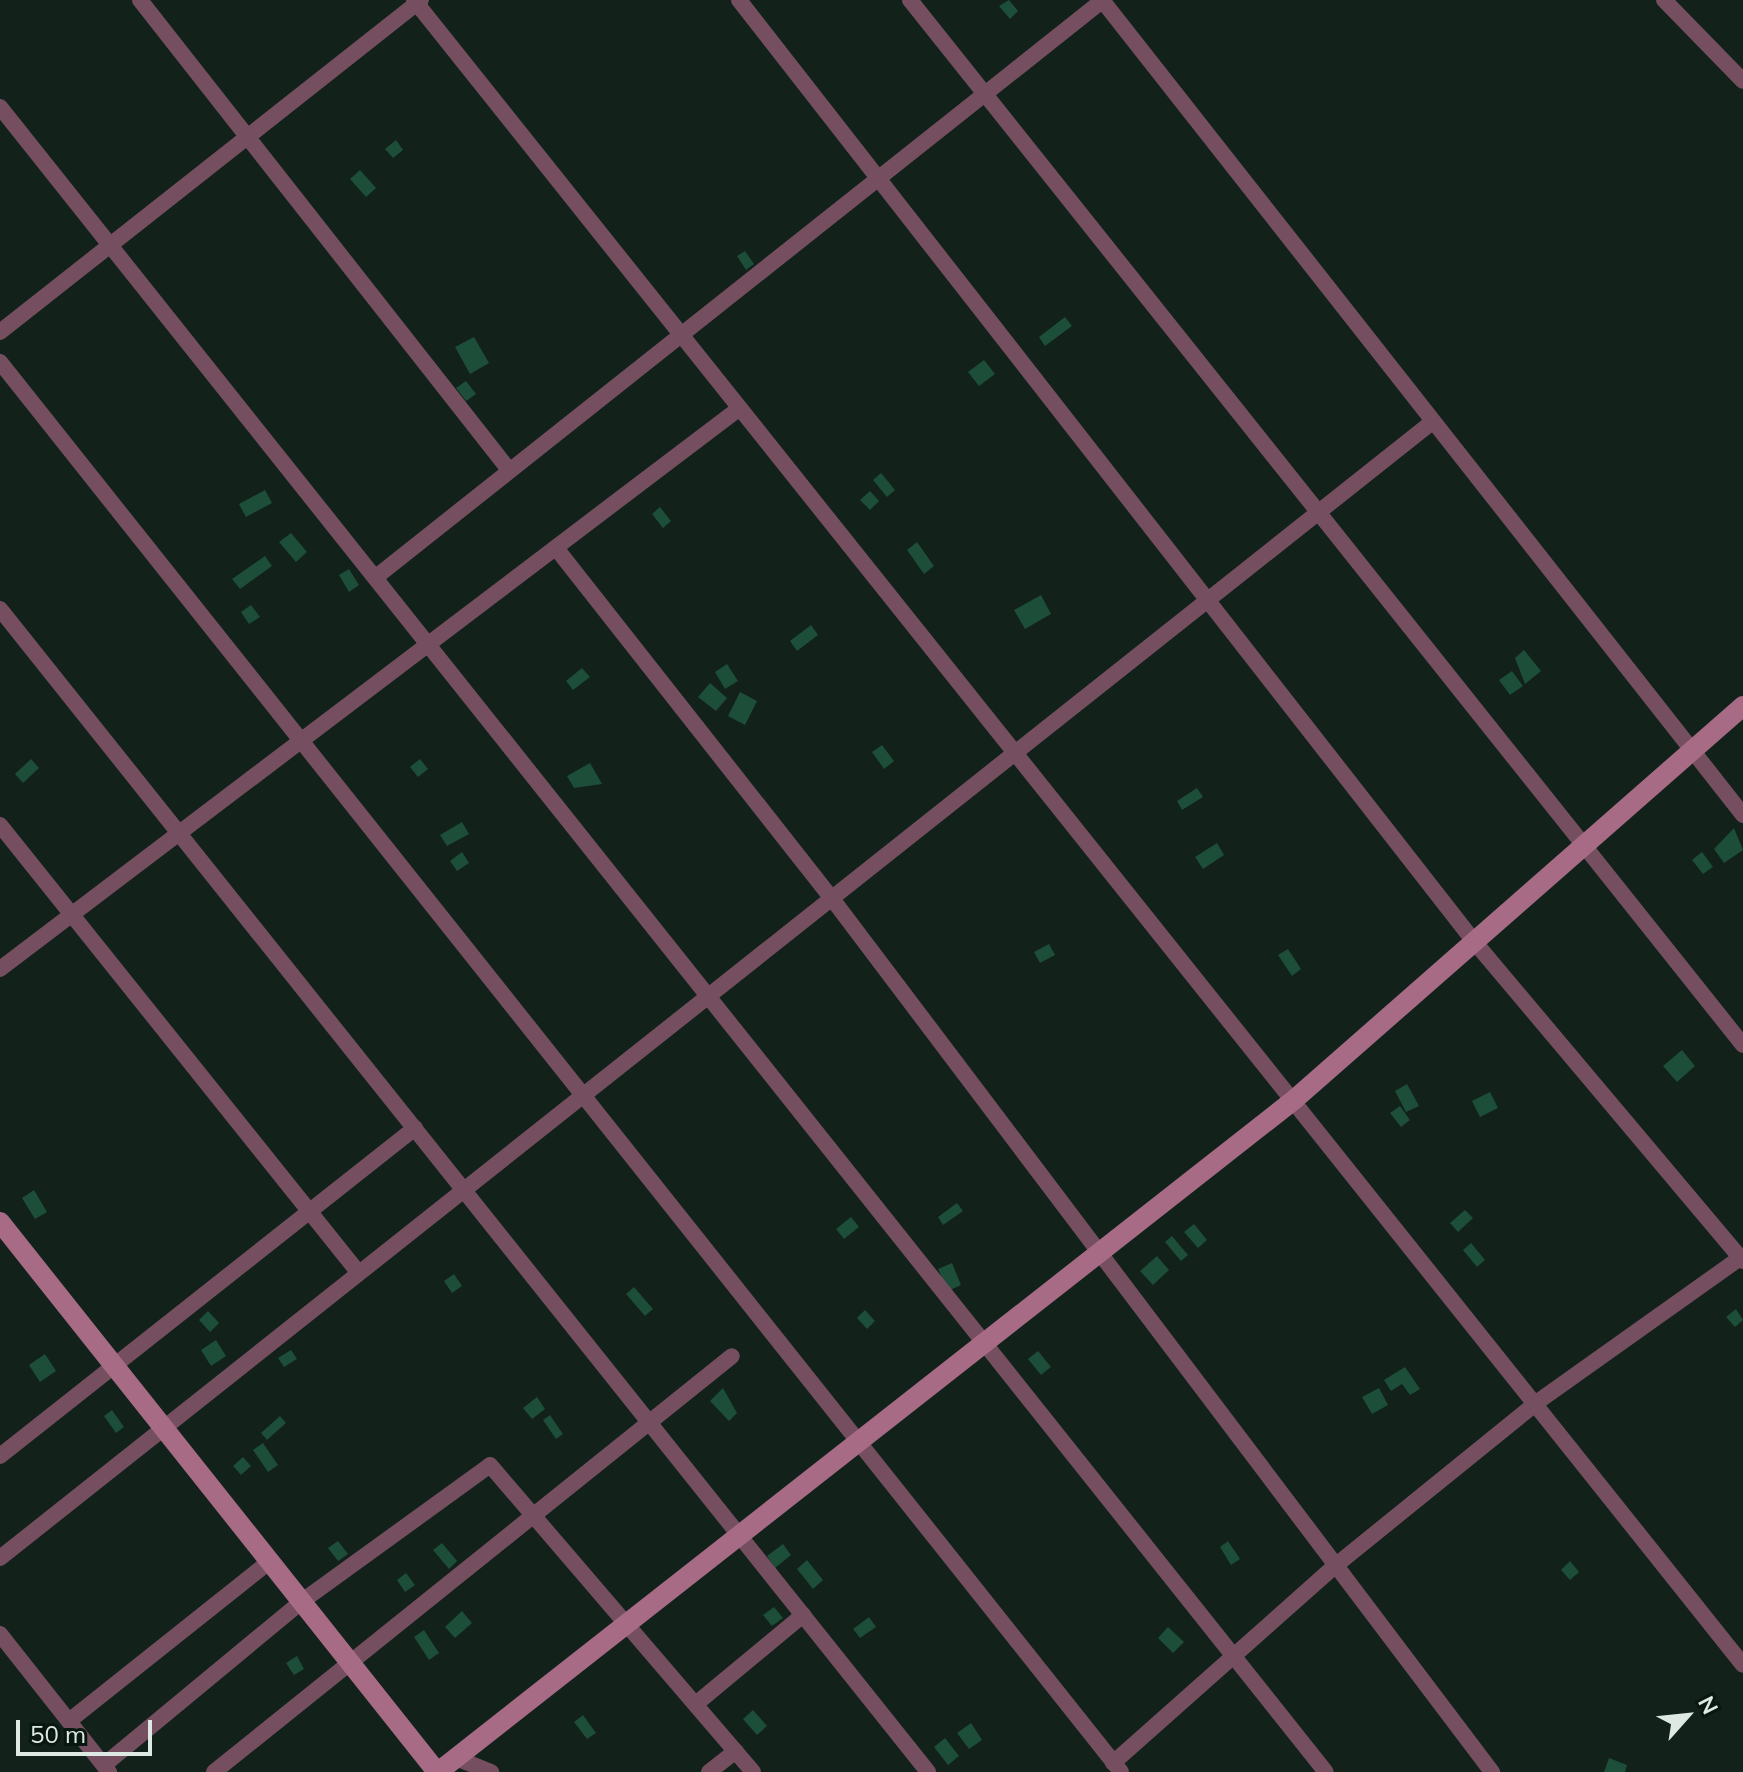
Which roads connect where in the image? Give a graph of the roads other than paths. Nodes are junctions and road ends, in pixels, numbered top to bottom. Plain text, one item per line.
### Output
1 (140, 0) edge
2 (739, 0) edge
3 (910, 0) edge
4 (1102, 0) edge
5 (1664, 0) edge
6 (417, 1) edge
7 (1743, 81) edge
8 (985, 95) junction
9 (0, 107) edge
10 (247, 135) junction
11 (879, 177) junction
12 (109, 245) junction
13 (0, 332) edge
14 (680, 336) junction
15 (0, 362) edge
16 (737, 410) junction
17 (1431, 423) junction
18 (509, 470) junction
19 (1316, 513) junction
20 (556, 548) junction
21 (376, 577) junction
22 (1208, 598) junction
23 (0, 609) edge
24 (429, 647) junction
25 (1743, 706) edge
26 (302, 745) junction
27 (1690, 752) junction
28 (1011, 753) junction
29 (1743, 815) edge
30 (0, 825) edge
31 (180, 835) junction
32 (1579, 846) junction
33 (830, 896) junction
34 (73, 916) junction
35 (1472, 939) junction
36 (0, 969) edge
37 (707, 997) junction
38 (1743, 1045) edge
39 (581, 1096) junction
40 (1295, 1099) junction
41 (415, 1128) junction
42 (464, 1189) junction
43 (310, 1211) junction
44 (0, 1222) edge
45 (1098, 1253) junction
46 (1742, 1258) edge
47 (358, 1272) junction
48 (986, 1342) junction
49 (732, 1356) dead end
50 (114, 1366) junction
51 (1536, 1403) junction
52 (649, 1424) junction
53 (163, 1429) junction
54 (859, 1443) junction
55 (0, 1456) edge
56 (538, 1513) junction
57 (740, 1536) junction
58 (0, 1558) edge
59 (269, 1562) junction
60 (1335, 1566) junction
61 (301, 1602) junction
62 (803, 1615) junction
63 (631, 1621) junction
64 (0, 1634) edge
65 (1236, 1658) junction
66 (348, 1662) junction
67 (1743, 1665) edge
68 (697, 1703) junction
69 (69, 1721) junction
70 (736, 1751) junction
71 (456, 1758) junction
72 (1117, 1767) edge
73 (107, 1769) edge
74 (214, 1772) edge
75 (437, 1772) edge
76 (491, 1772) edge
77 (709, 1772) edge
78 (753, 1772) edge
79 (928, 1772) edge
80 (1326, 1772) edge
81 (1492, 1772) edge

1 - 10 street
2 - 11 street
3 - 8 street
4 - 8 street
4 - 17 street
5 - 7 street
6 - 10 street
6 - 14 street
8 - 11 street
8 - 19 street
9 - 12 street
10 - 12 street
10 - 18 street
11 - 14 street
11 - 22 street
12 - 13 street
12 - 21 street
14 - 16 street
14 - 18 street
15 - 26 street
16 - 20 street
16 - 28 street
17 - 19 street
17 - 27 street
18 - 21 street
19 - 22 street
19 - 32 street
20 - 24 street
20 - 33 street
21 - 24 street
22 - 28 street
22 - 35 street
23 - 31 street
24 - 26 street
24 - 37 street
25 - 27 street
26 - 31 street
26 - 39 street
27 - 29 street
27 - 32 street
28 - 33 street
28 - 40 street
30 - 34 street
31 - 34 street
31 - 41 street
32 - 35 street
32 - 38 street
33 - 37 street
33 - 45 street
34 - 36 street
34 - 43 street
35 - 40 street
35 - 46 street
37 - 39 street
37 - 48 street
39 - 42 street
39 - 54 street
40 - 45 street
40 - 51 street
41 - 42 street
41 - 43 street
42 - 47 street
42 - 52 street
43 - 47 street
43 - 50 street
44 - 50 street
45 - 48 street
45 - 60 street
46 - 51 street
47 - 53 street
48 - 54 street
48 - 65 street
49 - 52 street
50 - 53 street
50 - 55 street
51 - 60 street
51 - 67 street
52 - 56 street
52 - 57 street
53 - 58 street
53 - 59 street
54 - 57 street
54 - 72 street
56 - 61 street
56 - 63 street
56 - 66 street
57 - 62 street
57 - 63 street
59 - 61 street
59 - 69 street
60 - 65 street
60 - 81 street
61 - 66 street
61 - 73 street
62 - 68 street
62 - 79 street
63 - 68 street
63 - 71 street
64 - 69 street
65 - 72 street
65 - 80 street
66 - 74 street
66 - 75 street
68 - 70 street
69 - 73 street
70 - 77 street
70 - 78 street
71 - 75 street
71 - 76 street

